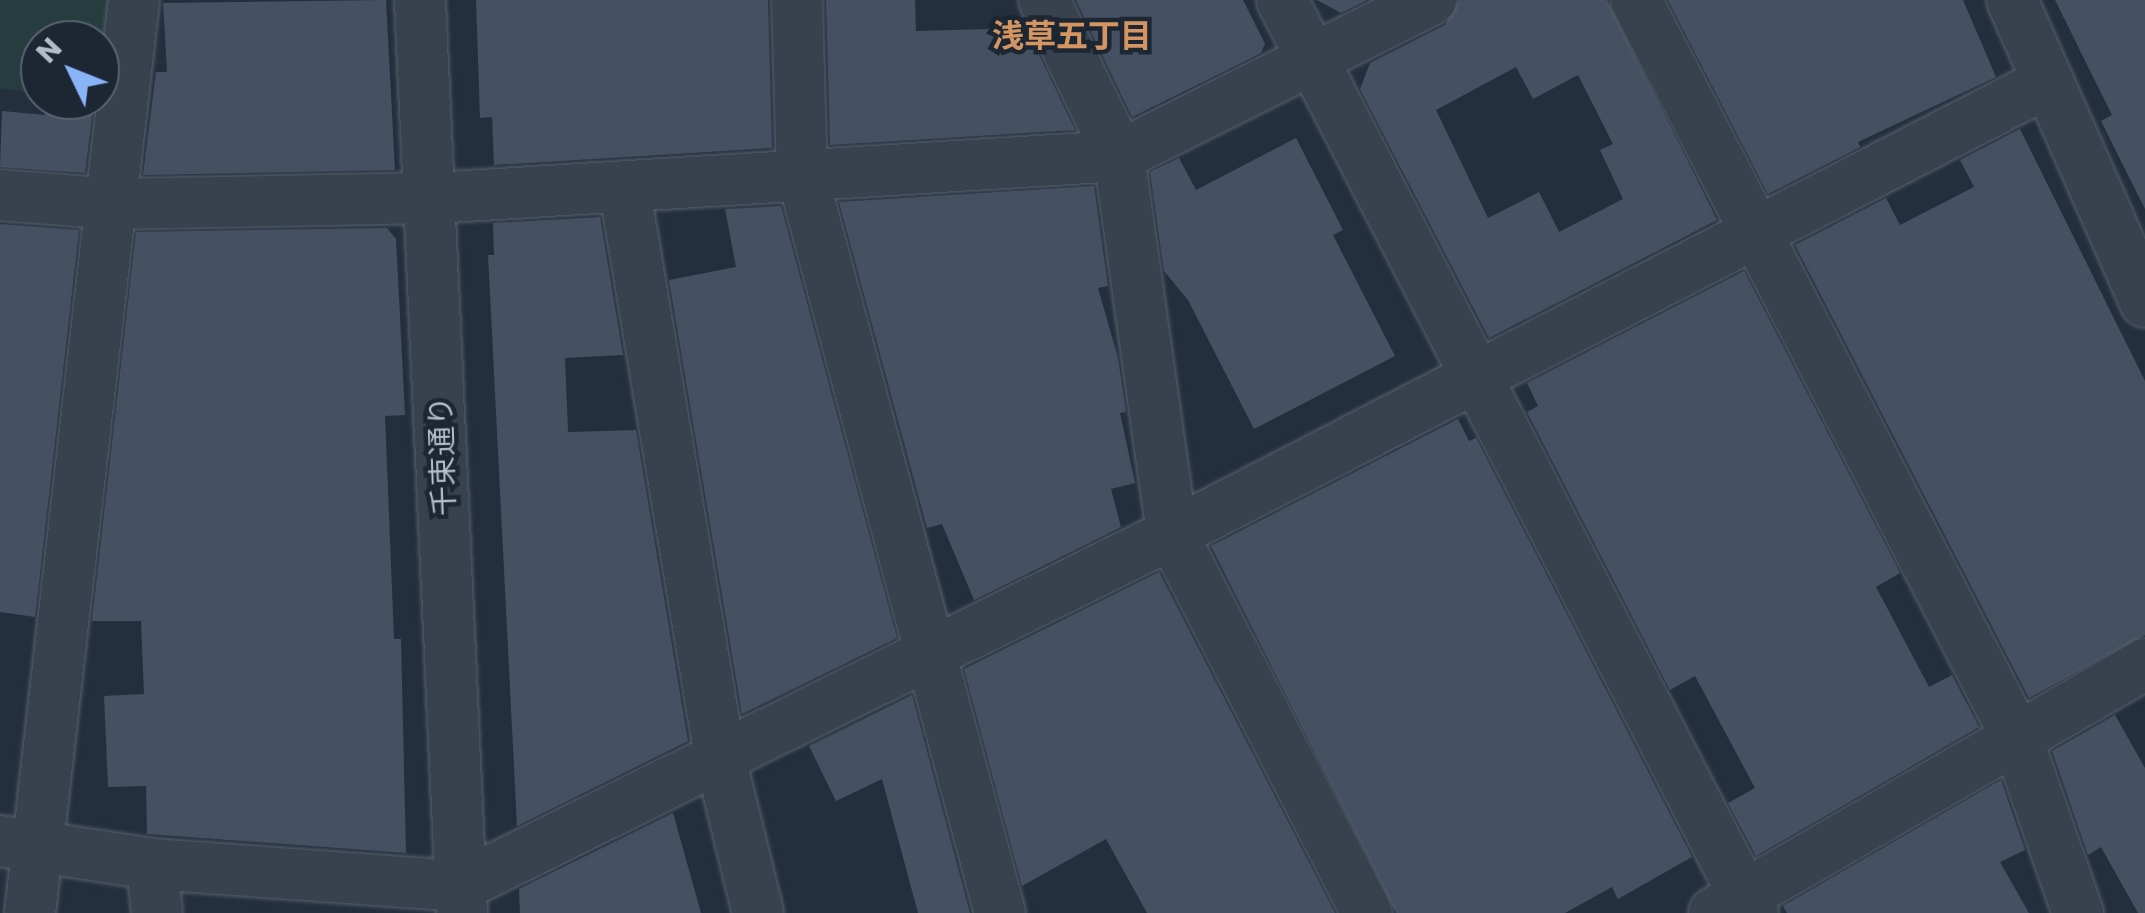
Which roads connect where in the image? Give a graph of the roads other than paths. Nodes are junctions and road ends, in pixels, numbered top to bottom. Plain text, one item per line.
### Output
1 (134, 0) edge
2 (420, 0) edge
3 (797, 0) edge
4 (1044, 0) edge
5 (1282, 0) edge
6 (1430, 0) edge
7 (1636, 0) edge
8 (2012, 0) edge
9 (1314, 62) junction
10 (2048, 82) junction
11 (1118, 156) junction
12 (802, 174) junction
13 (624, 186) junction
14 (0, 195) edge
15 (432, 198) junction
16 (115, 204) junction
17 (1756, 236) junction
18 (2140, 280) edge
19 (1477, 378) junction
20 (1172, 534) junction
21 (930, 656) junction
22 (2145, 664) edge
23 (2016, 736) junction
24 (721, 762) junction
25 (18, 843) edge
26 (152, 864) junction
27 (461, 899) edge
28 (1737, 907) edge
29 (30, 913) edge
30 (157, 913) edge
31 (758, 913) edge
32 (1000, 913) edge
33 (1367, 913) edge
34 (2078, 913) edge

1 - 16 street
2 - 15 street, 千束通り
3 - 12 street
4 - 11 street
5 - 9 street
6 - 9 street
7 - 17 street
8 - 10 street
9 - 11 street
9 - 19 street
10 - 17 street
10 - 18 street
11 - 12 street
11 - 20 street
12 - 13 street
12 - 21 street
13 - 15 street
13 - 24 street
14 - 16 street
15 - 16 street
15 - 27 street, 千束通り
16 - 25 street
17 - 19 street
17 - 23 street
19 - 20 street
19 - 28 street
20 - 21 street
20 - 33 street
21 - 24 street
21 - 32 street
22 - 23 street
23 - 28 street
23 - 34 street
24 - 27 street
24 - 31 street
25 - 26 street
25 - 29 street
26 - 27 street
26 - 30 street

